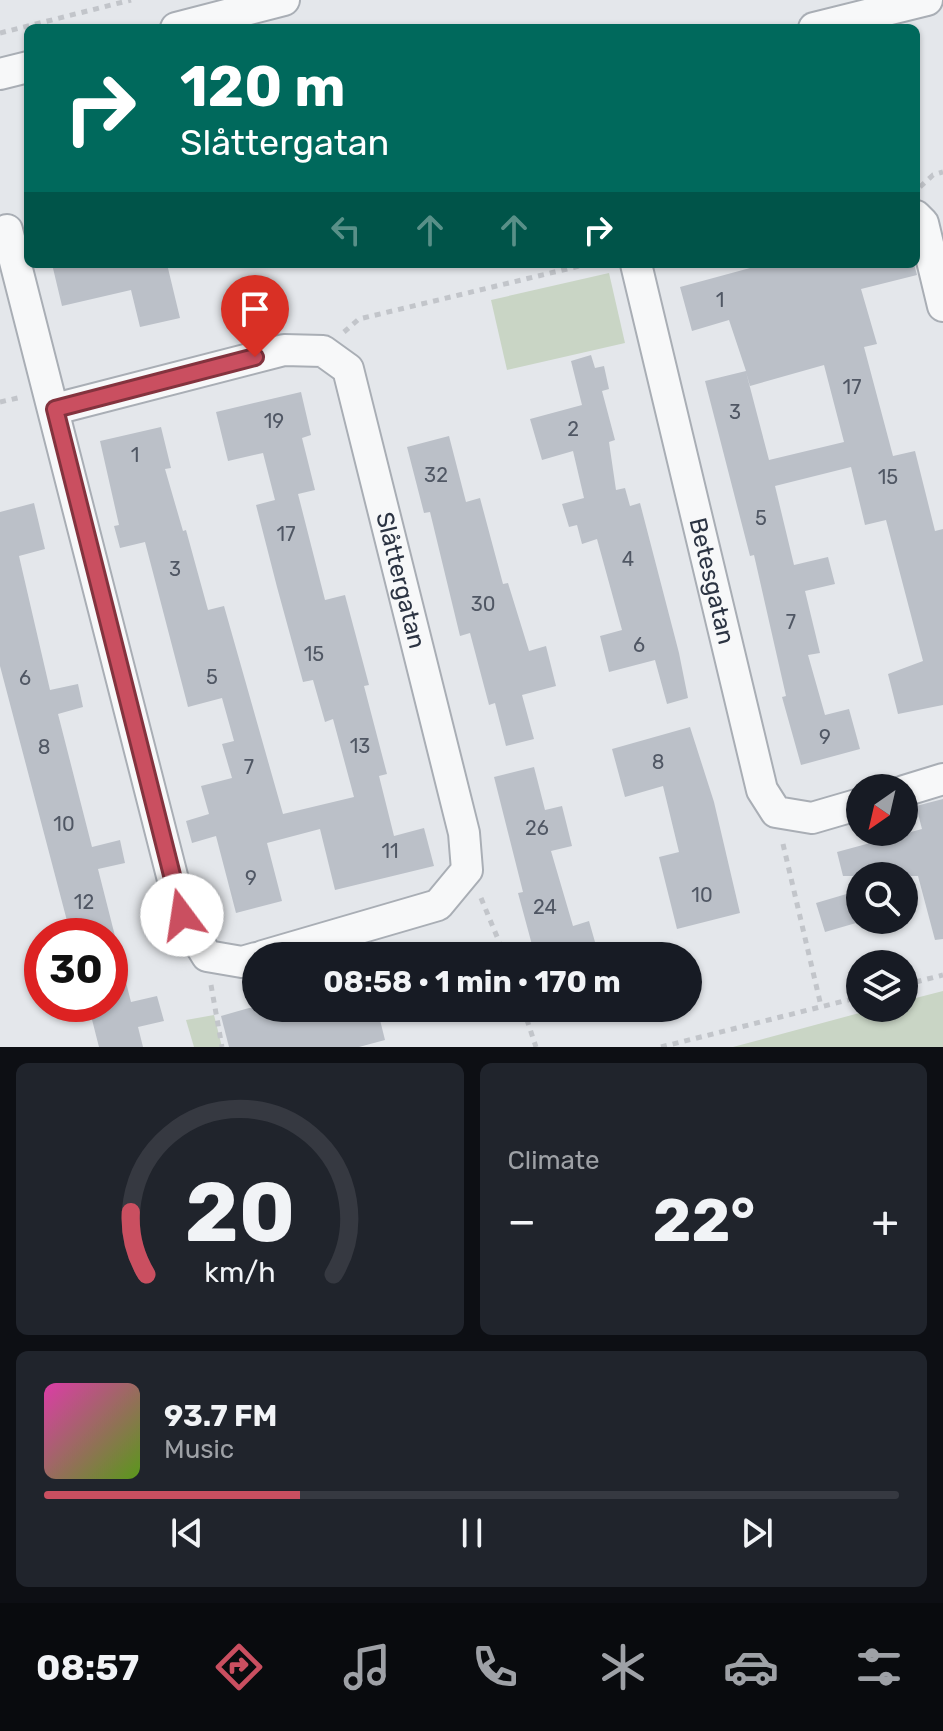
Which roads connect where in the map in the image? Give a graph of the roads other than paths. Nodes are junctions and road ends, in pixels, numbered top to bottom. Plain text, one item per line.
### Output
1 (284, 0) edge
2 (927, 0) edge
3 (191, 24) edge
4 (830, 24) edge
5 (24, 68) edge
6 (0, 74) edge
7 (920, 220) edge
8 (12, 229) edge
9 (637, 268) edge
10 (943, 306) edge
11 (55, 409) junction
12 (943, 779) edge
13 (918, 787) edge
14 (846, 808) edge
15 (311, 942) edge
16 (242, 962) edge

1 - 3 street
2 - 4 street
5 - 6 street
7 - 10 street
8 - 11 street
9 - 14 street, Betesgatan
11 - 15 street, Slåttergatan
11 - 16 street
12 - 13 street

